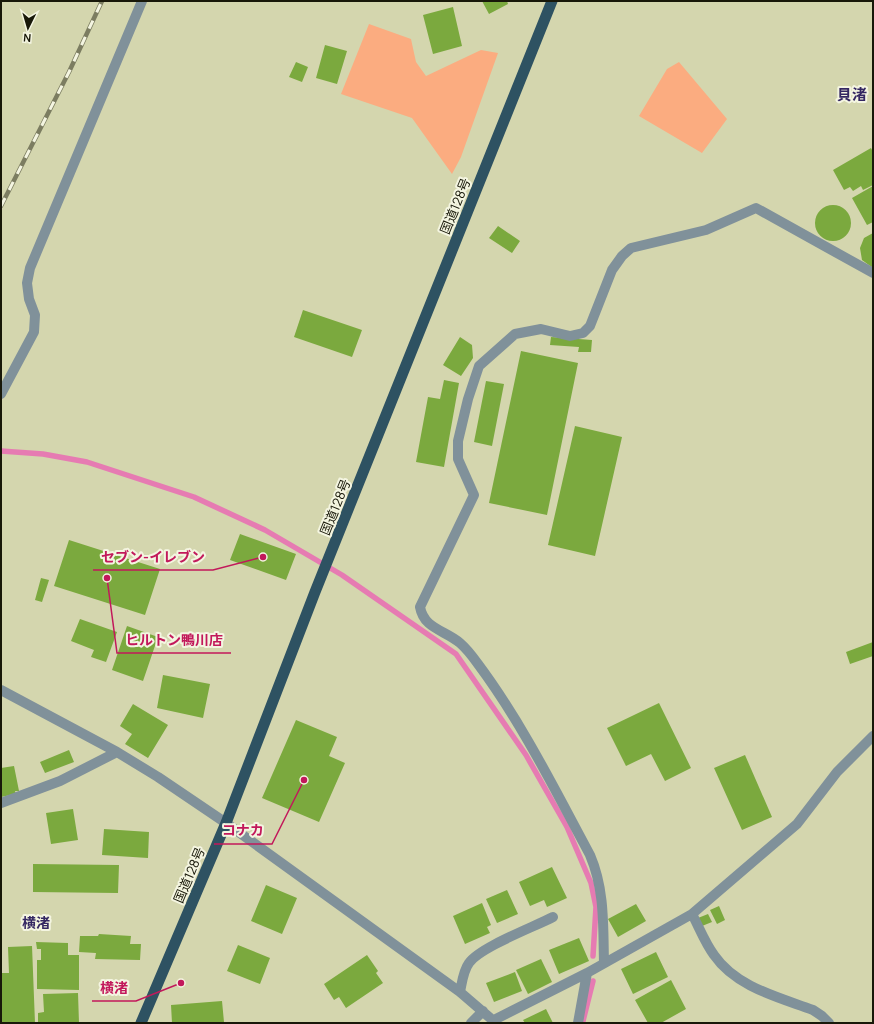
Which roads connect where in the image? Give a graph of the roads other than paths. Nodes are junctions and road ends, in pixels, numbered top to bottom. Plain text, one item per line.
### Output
1 (142, 1) edge
2 (552, 1) edge
3 (873, 273) edge
4 (1, 394) edge
5 (1, 690) edge
6 (873, 736) edge
7 (117, 752) junction
8 (1, 803) edge
9 (226, 823) junction
10 (692, 914) junction
11 (553, 917) dead end
12 (604, 963) junction
13 (587, 973) junction
14 (460, 992) junction
15 (482, 1011) junction
16 (495, 1021) edge
17 (141, 1023) edge
18 (471, 1023) edge
19 (578, 1023) edge
20 (829, 1023) edge

1 - 4 street
2 - 9 highway, 国道128号
3 - 12 street
5 - 7 street
6 - 10 street
7 - 8 street
7 - 9 street
9 - 14 street
9 - 17 highway, 国道128号
10 - 12 street
10 - 20 street
11 - 14 street
12 - 13 street
13 - 16 street
13 - 19 street
14 - 15 street
15 - 16 street
15 - 18 street

